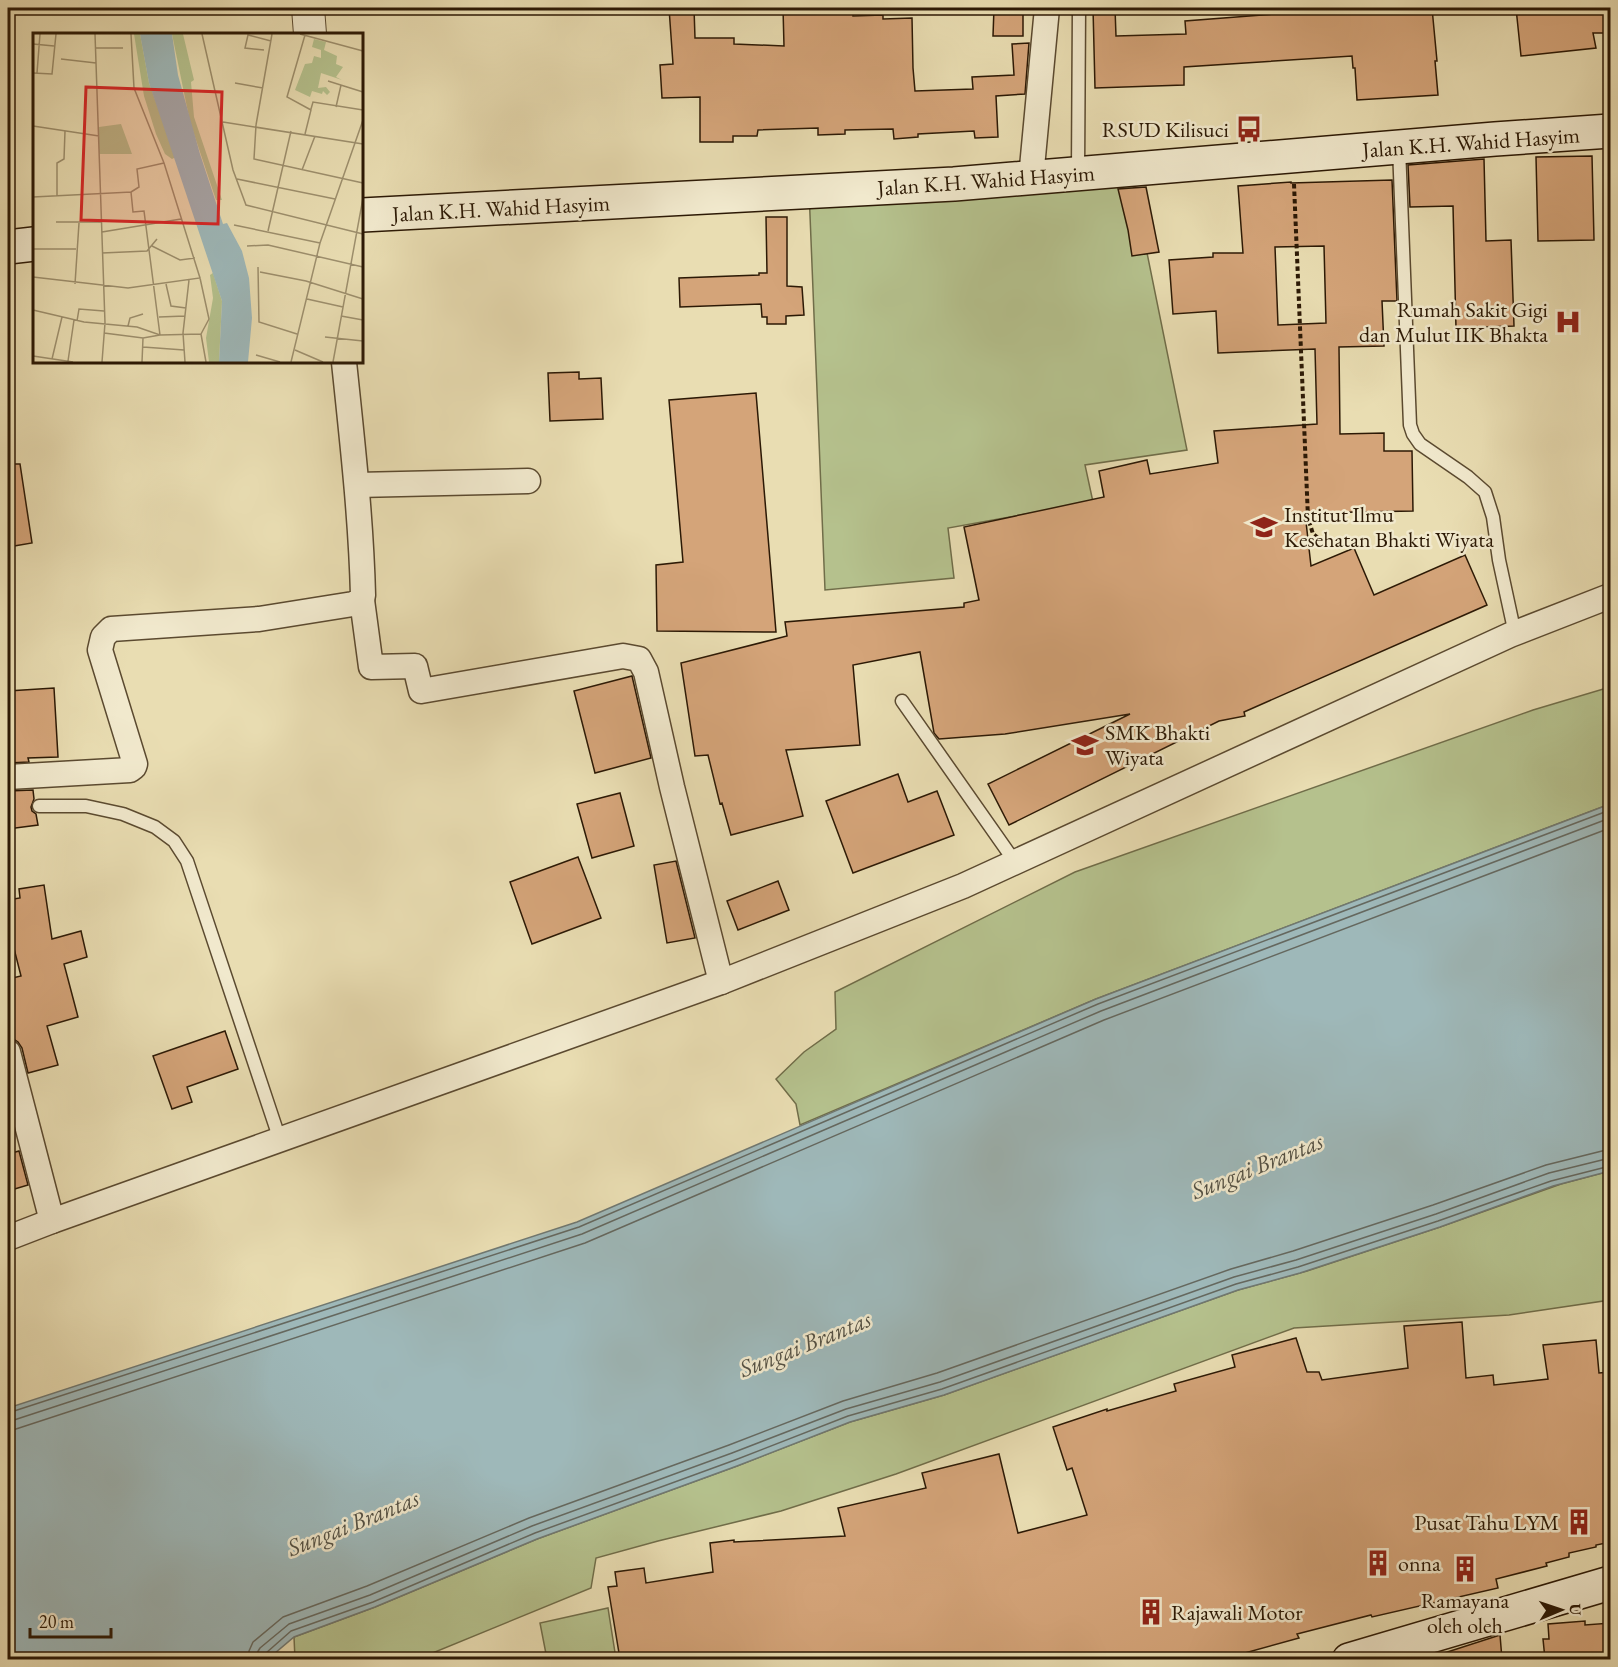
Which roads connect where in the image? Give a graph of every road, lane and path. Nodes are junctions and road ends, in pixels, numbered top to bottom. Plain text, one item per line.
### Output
1 (308, 8) edge
2 (1047, 8) edge
3 (1079, 8) edge
4 (310, 33) edge
5 (1611, 131) edge
6 (1398, 147) junction
7 (1293, 156) junction
8 (1078, 174) junction
9 (1031, 177) junction
10 (363, 215) edge
11 (33, 244) edge
12 (8, 247) edge
13 (344, 363) edge
14 (528, 481) dead end
15 (357, 485) junction
16 (1367, 541) dead end
17 (1611, 596) edge
18 (362, 600) junction
19 (1515, 634) junction
20 (902, 701) dead end
21 (8, 777) edge
22 (39, 806) dead end
23 (1015, 862) junction
24 (722, 982) junction
25 (8, 1052) edge
26 (280, 1140) junction
27 (52, 1221) junction
28 (8, 1238) edge
29 (1611, 1583) edge
30 (1349, 1659) edge

1 - 4 street
2 - 9 street
3 - 8 lane
5 - 6 main road, Jalan K.H. Wahid Hasyim
6 - 7 main road, Jalan K.H. Wahid Hasyim
6 - 19 lane
7 - 8 main road, Jalan K.H. Wahid Hasyim
7 - 16 path
8 - 9 main road, Jalan K.H. Wahid Hasyim
9 - 10 main road, Jalan K.H. Wahid Hasyim
11 - 12 main road
13 - 15 street
14 - 15 street
15 - 18 street
17 - 19 street
18 - 21 street
18 - 24 street
19 - 23 street
20 - 23 lane
22 - 26 lane
23 - 24 street
24 - 26 street
25 - 27 street
26 - 27 street
27 - 28 street
29 - 30 main road

